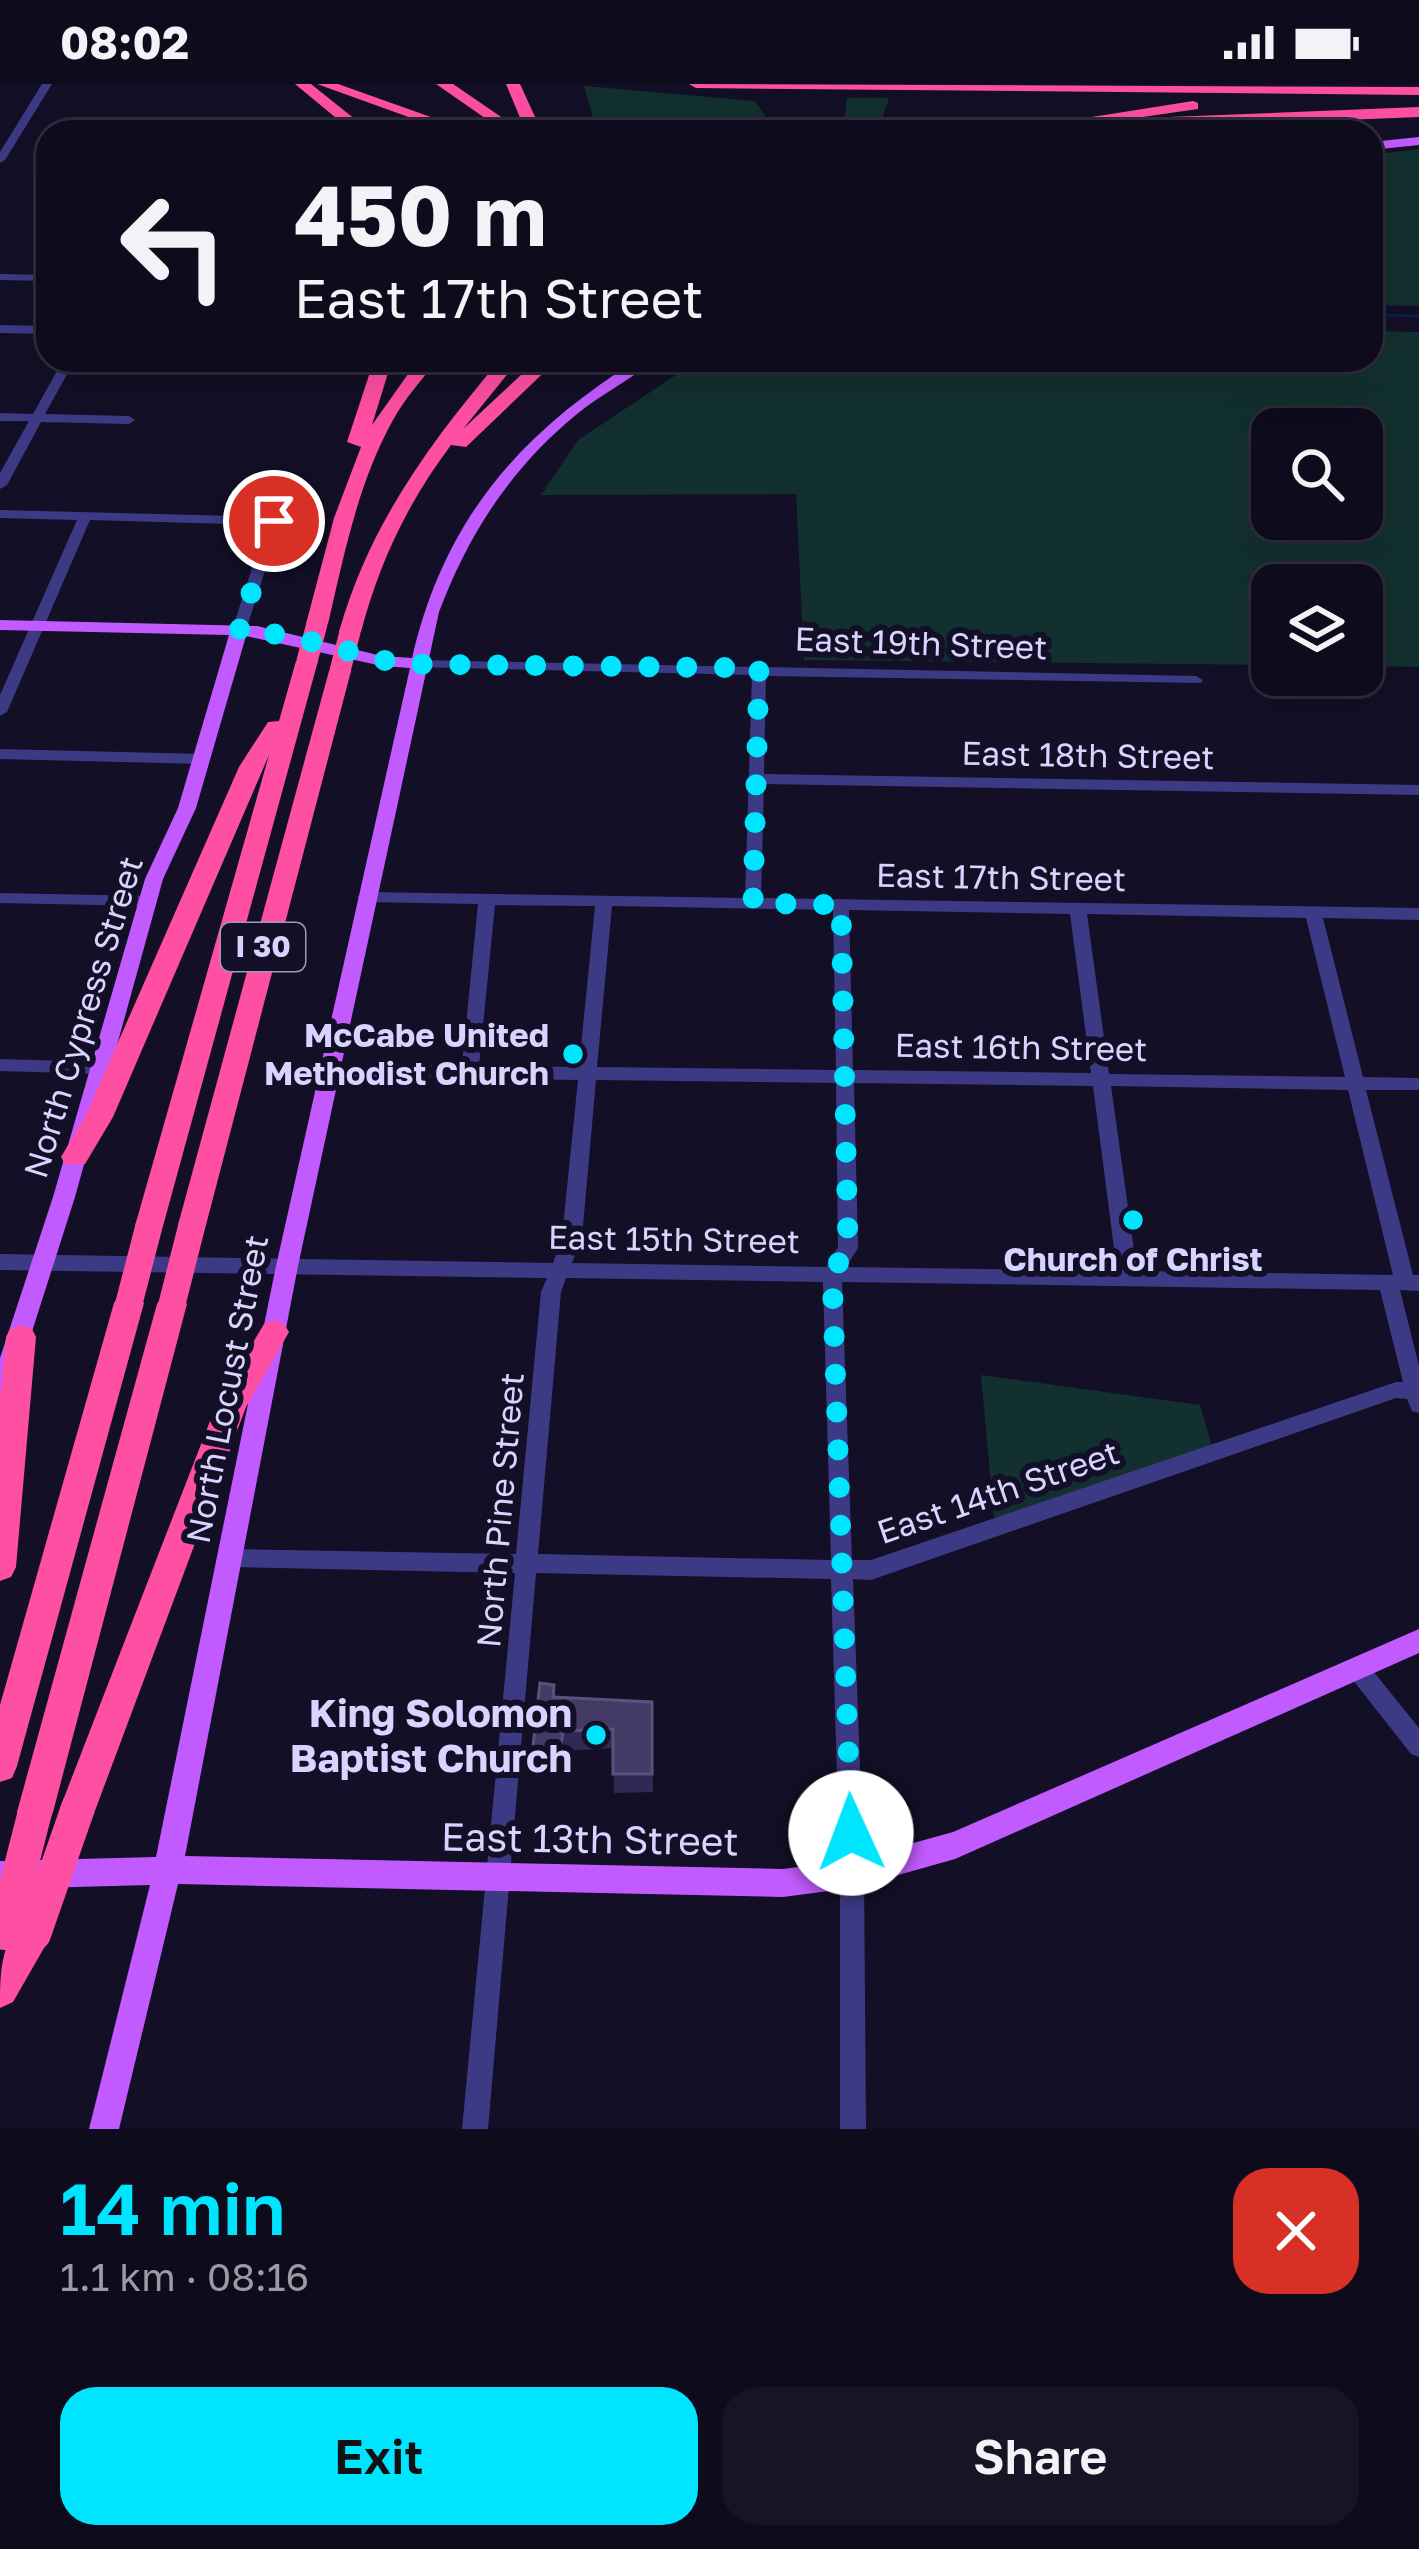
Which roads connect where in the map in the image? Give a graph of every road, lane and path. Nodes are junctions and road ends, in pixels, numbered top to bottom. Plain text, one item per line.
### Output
1 (47, 84) edge
2 (302, 84) edge
3 (324, 84) edge
4 (443, 84) edge
5 (513, 84) edge
6 (696, 84) edge
7 (830, 84) edge
8 (927, 89) junction
9 (1419, 92) edge
10 (1419, 116) edge
11 (348, 120) edge
12 (429, 120) edge
13 (498, 120) edge
14 (529, 120) edge
15 (1095, 120) edge
16 (1192, 120) edge
17 (1380, 120) edge
18 (1419, 141) edge
19 (1383, 145) edge
20 (1, 157) edge
21 (0, 277) edge
22 (36, 278) edge
23 (0, 329) edge
24 (36, 330) edge
25 (62, 372) edge
26 (378, 372) edge
27 (419, 372) edge
28 (500, 372) edge
29 (535, 372) edge
30 (629, 372) edge
31 (0, 417) edge
32 (37, 418) junction
33 (129, 420) dead end
34 (354, 483) junction
35 (0, 485) edge
36 (412, 487) junction
37 (0, 514) edge
38 (85, 516) junction
39 (0, 626) edge
40 (37, 626) junction
41 (239, 631) junction
42 (419, 664) junction
43 (759, 668) junction
44 (1196, 680) dead end
45 (298, 692) junction
46 (0, 712) edge
47 (0, 754) edge
48 (202, 759) junction
49 (755, 779) junction
50 (1419, 790) edge
51 (365, 897) junction
52 (0, 898) edge
53 (488, 899) junction
54 (604, 901) junction
55 (148, 902) junction
56 (753, 903) junction
57 (841, 905) junction
58 (1078, 909) junction
59 (1313, 912) junction
60 (1419, 914) edge
61 (0, 1065) edge
62 (100, 1067) junction
63 (333, 1070) junction
64 (470, 1070) junction
65 (588, 1070) junction
66 (844, 1074) junction
67 (1101, 1079) junction
68 (1355, 1083) junction
69 (1419, 1084) edge
70 (75, 1157) junction
71 (0, 1262) edge
72 (44, 1263) junction
73 (287, 1266) junction
74 (562, 1266) junction
75 (832, 1273) junction
76 (1129, 1278) junction
77 (1404, 1283) edge
78 (274, 1332) junction
79 (21, 1337) junction
80 (0, 1394) edge
81 (1416, 1398) edge
82 (230, 1558) junction
83 (529, 1566) junction
84 (0, 1567) edge
85 (838, 1568) junction
86 (1419, 1641) edge
87 (1357, 1668) junction
88 (1419, 1747) edge
89 (0, 1766) edge
90 (168, 1870) junction
91 (852, 1874) junction
92 (0, 1875) edge
93 (501, 1876) junction
94 (12, 1938) edge
95 (0, 1989) edge
96 (104, 2129) edge
97 (476, 2129) edge
98 (853, 2129) edge

1 - 20 street
2 - 11 highway
3 - 12 highway
4 - 13 highway
5 - 14 highway
6 - 8 highway
7 - 8 highway
8 - 9 highway
9 - 15 highway
10 - 16 highway
10 - 17 highway
18 - 19 main road
21 - 22 street
23 - 24 street
25 - 32 street
26 - 34 highway
27 - 34 highway
28 - 36 highway
29 - 36 highway
30 - 42 main road, North Locust Street
31 - 32 street
32 - 33 street
32 - 35 street
34 - 45 highway, I 30, bridge
36 - 94 highway, I 30, bridge
37 - 38 street
38 - 40 street
38 - 41 street, North Cypress Street
39 - 40 main road, East 19th Street
40 - 41 main road, East 19th Street
40 - 46 street
41 - 42 main road, East 19th Street
41 - 48 main road, North Cypress Street
42 - 43 street, East 19th Street
42 - 51 main road, North Locust Street
43 - 44 street, East 19th Street
43 - 49 street
45 - 70 highway
45 - 89 highway, I 30, bridge
47 - 48 street
48 - 55 main road, North Cypress Street
49 - 50 street, East 18th Street
49 - 56 street
51 - 53 street, East 17th Street
51 - 63 main road, North Locust Street
52 - 55 street
53 - 54 street, East 17th Street
53 - 64 street
54 - 56 street, East 17th Street
54 - 65 street, North Pine Street
55 - 62 main road, North Cypress Street
56 - 57 street, East 17th Street
57 - 58 street, East 17th Street
57 - 66 street
58 - 59 street, East 17th Street
58 - 67 street
59 - 60 street, East 17th Street
59 - 68 street
61 - 62 street
62 - 70 main road, North Cypress Street
63 - 64 street, East 16th Street
63 - 73 main road, North Locust Street
64 - 65 street, East 16th Street
65 - 66 street, East 16th Street
65 - 74 street, North Pine Street
66 - 67 street, East 16th Street
66 - 75 street
67 - 68 street, East 16th Street
67 - 76 street
68 - 69 street, East 16th Street
68 - 77 street
70 - 72 main road, North Cypress Street
71 - 72 street, East 15th Street
72 - 73 street, East 15th Street
72 - 79 main road, North Cypress Street
73 - 74 street, East 15th Street
73 - 78 main road, North Locust Street
74 - 75 street, East 15th Street
74 - 83 street, North Pine Street
75 - 76 street, East 15th Street
75 - 85 street
76 - 77 street, East 15th Street
77 - 81 street
78 - 82 main road, North Locust Street
78 - 94 highway, bridge
79 - 80 main road, North Cypress Street
79 - 84 highway
81 - 85 street, East 14th Street
82 - 83 street, East 14th Street
82 - 90 main road, North Locust Street
83 - 85 street, East 14th Street
83 - 93 street, North Pine Street
85 - 91 street
86 - 87 main road, East 13th Street
87 - 88 street
87 - 91 main road, East 13th Street
90 - 92 main road, East 13th Street
90 - 93 main road, East 13th Street
90 - 96 main road, North Locust Street
91 - 93 main road, East 13th Street
91 - 98 street
93 - 97 street, North Pine Street
94 - 95 highway

